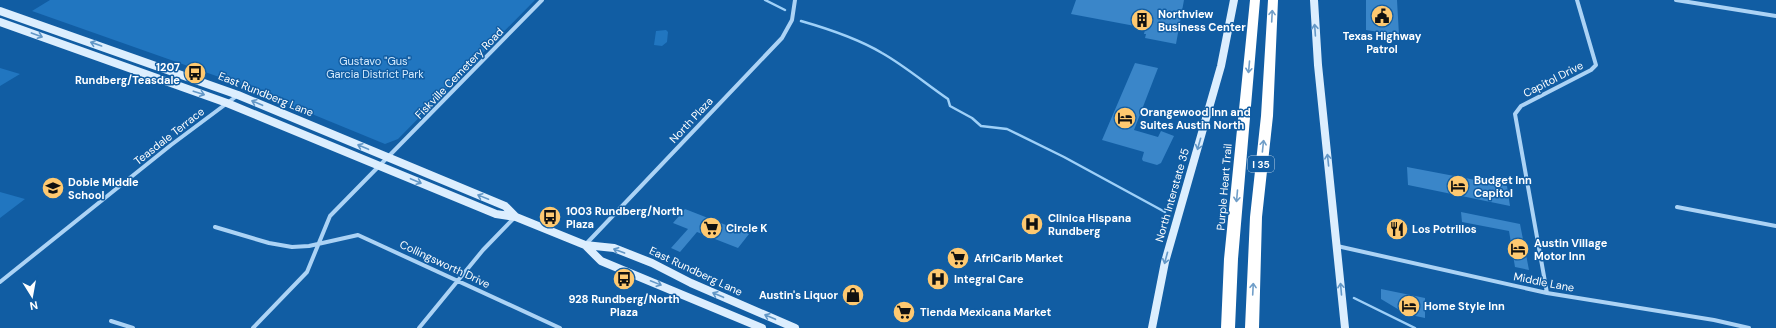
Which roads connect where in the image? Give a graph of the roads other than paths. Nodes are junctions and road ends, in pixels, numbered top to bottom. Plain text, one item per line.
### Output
1 (542, 0) edge
2 (795, 0) edge
3 (1234, 0) edge
4 (1255, 0) edge
5 (1273, 0) edge
6 (1314, 0) edge
7 (1577, 0) edge
8 (1676, 0) edge
9 (0, 11) edge
10 (1776, 16) edge
11 (0, 22) edge
12 (115, 51) junction
13 (102, 59) junction
14 (180, 74) junction
15 (176, 85) junction
16 (238, 95) junction
17 (227, 103) junction
18 (389, 158) junction
19 (380, 166) junction
20 (1677, 207) dead end
21 (516, 217) junction
22 (1776, 226) edge
23 (215, 227) dead end
24 (319, 244) junction
25 (585, 245) junction
26 (1337, 246) junction
27 (458, 280) junction
28 (0, 282) edge
29 (1547, 293) junction
30 (111, 321) dead end
31 (133, 328) edge
32 (253, 328) edge
33 (419, 328) edge
34 (560, 328) edge
35 (762, 328) edge
36 (795, 328) edge
37 (1152, 328) edge
38 (1228, 328) edge
39 (1252, 328) edge
40 (1345, 328) edge
41 (1749, 328) edge

1 - 18 street, Fiskville Cemetery Road
2 - 25 street, North Plaza
3 -> 37 main road, North Interstate 35
4 -> 38 highway, Purple Heart Trail / I 35
39 -> 5 highway, I 35
26 -> 6 main road
7 - 29 street, Capitol Drive
8 - 10 street
12 -> 9 main road, East Rundberg Lane
11 -> 13 main road, East Rundberg Lane
12 - 13 main road
12 - 14 main road, East Rundberg Lane
13 - 15 main road, East Rundberg Lane
14 - 15 main road
14 - 16 main road, East Rundberg Lane
15 -> 17 main road, East Rundberg Lane
16 - 17 street, Teasdale Terrace
18 -> 16 main road, East Rundberg Lane
17 - 19 main road, East Rundberg Lane
17 - 28 street, Teasdale Terrace
18 - 19 street, Fiskville Cemetery Road
21 -> 18 main road, East Rundberg Lane
19 -> 21 main road, East Rundberg Lane
19 - 24 street, Fiskville Cemetery Road
20 - 22 street
21 - 25 main road, East Rundberg Lane
21 - 27 street
23 - 24 street, Collingsworth Drive
24 - 27 street, Collingsworth Drive
24 - 32 street, Fiskville Cemetery Road
25 -> 35 main road, East Rundberg Lane
36 -> 25 main road, East Rundberg Lane
26 - 29 street, Middle Lane
40 -> 26 main road
27 - 33 street
27 - 34 street, Collingsworth Drive
29 - 41 street, Middle Lane
30 - 31 street

